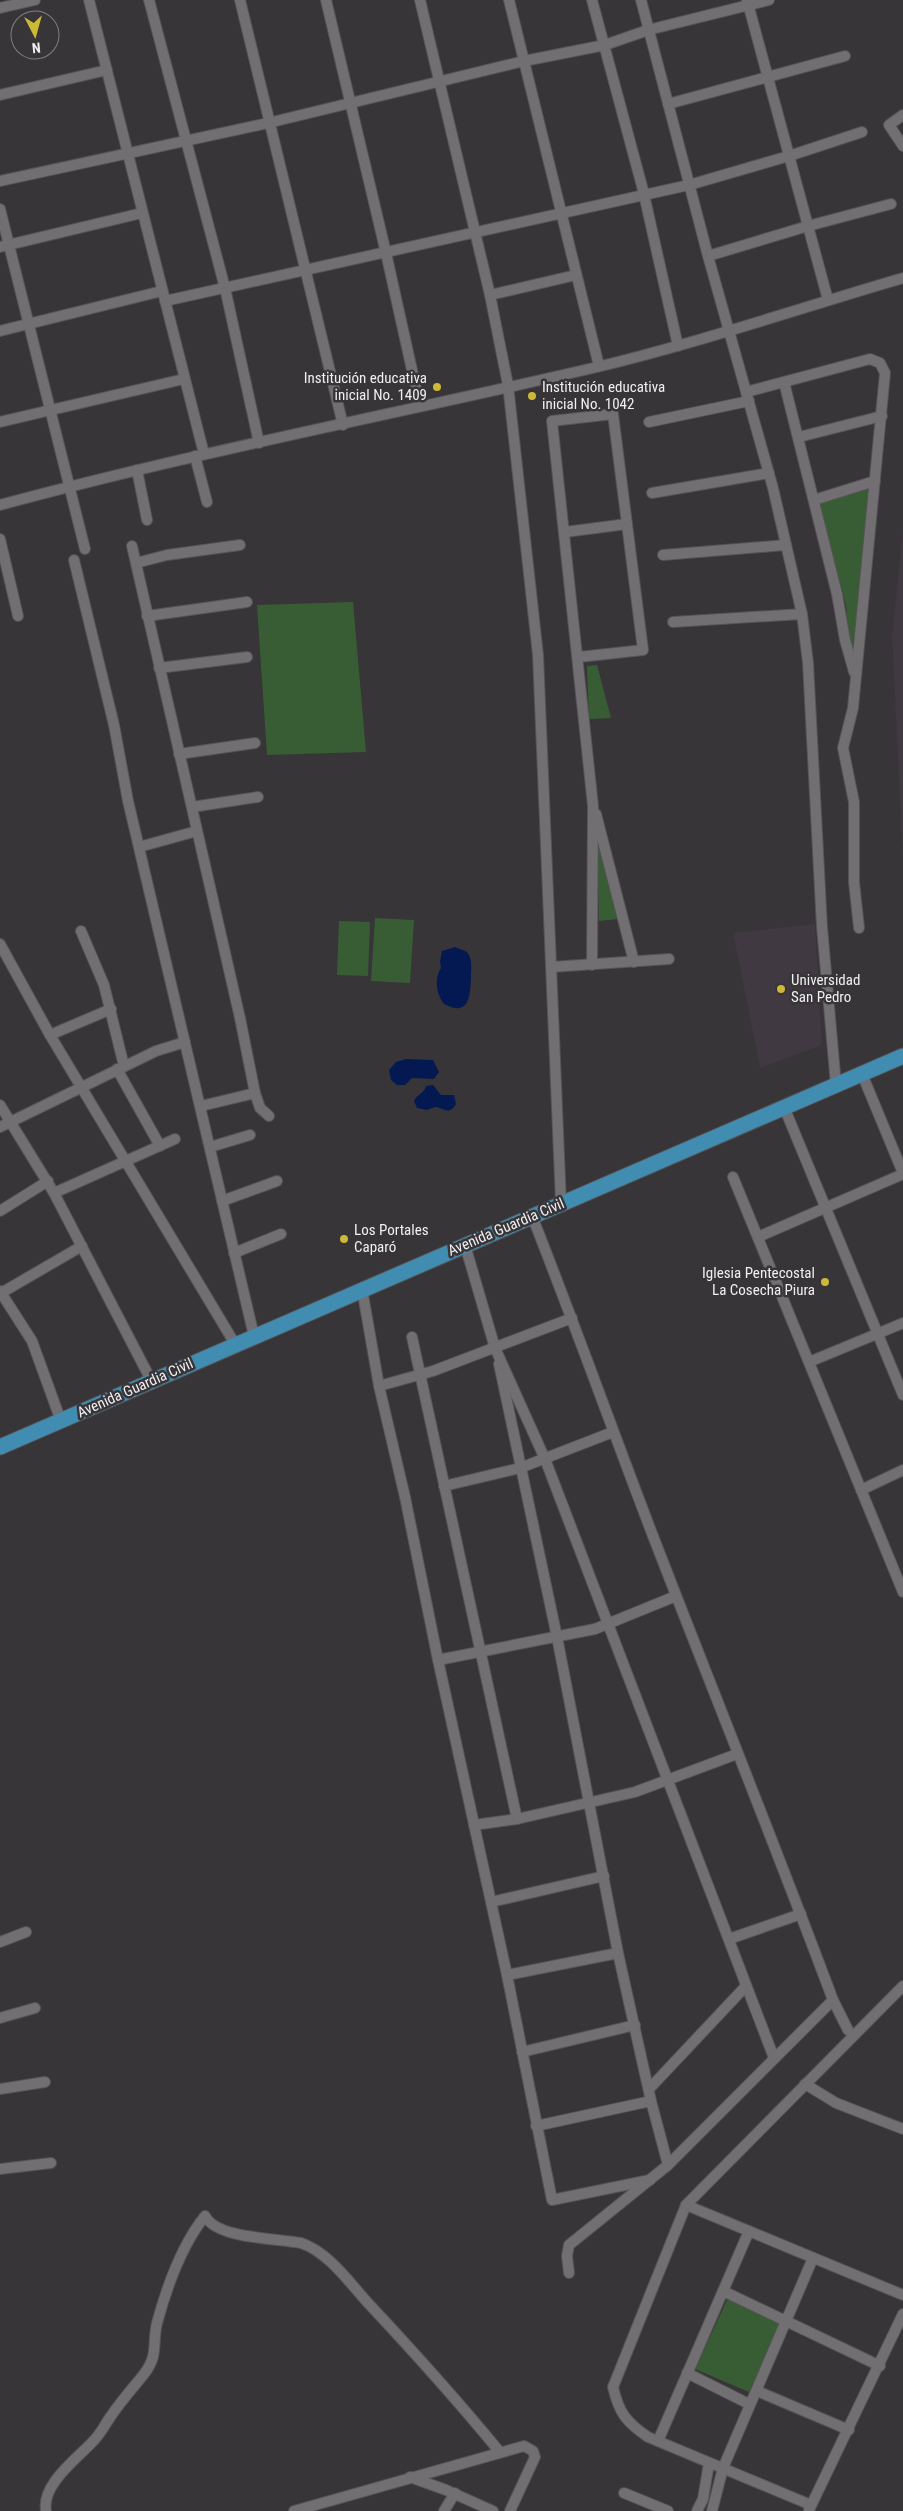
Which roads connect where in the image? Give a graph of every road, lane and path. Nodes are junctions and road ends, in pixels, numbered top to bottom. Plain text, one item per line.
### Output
1 (35, 0) edge
2 (89, 0) edge
3 (149, 0) edge
4 (240, 0) edge
5 (326, 0) edge
6 (420, 0) edge
7 (509, 0) edge
8 (592, 0) edge
9 (641, 0) edge
10 (769, 0) edge
11 (748, 3) edge
12 (0, 8) edge
13 (648, 30) junction
14 (605, 44) junction
15 (845, 56) dead end
16 (524, 61) junction
17 (107, 70) junction
18 (768, 77) junction
19 (440, 82) junction
20 (0, 95) edge
21 (351, 103) junction
22 (668, 104) junction
23 (903, 115) edge
24 (268, 123) junction
25 (862, 132) dead end
26 (186, 140) junction
27 (903, 146) edge
28 (126, 153) junction
29 (789, 156) junction
30 (0, 180) edge
31 (688, 184) junction
32 (644, 194) junction
33 (891, 204) dead end
34 (0, 209) edge
35 (560, 212) junction
36 (142, 213) junction
37 (808, 226) junction
38 (475, 233) junction
39 (4, 246) edge
40 (386, 253) junction
41 (708, 256) junction
42 (304, 271) junction
43 (576, 275) junction
44 (903, 278) edge
45 (225, 288) junction
46 (163, 296) junction
47 (490, 296) junction
48 (828, 300) junction
49 (27, 324) junction
50 (0, 331) edge
51 (729, 332) junction
52 (678, 346) junction
53 (599, 366) junction
54 (184, 379) junction
55 (784, 382) junction
56 (508, 386) junction
57 (747, 396) junction
58 (420, 406) junction
59 (50, 411) junction
60 (882, 416) junction
61 (0, 422) edge
62 (649, 422) dead end
63 (343, 425) junction
64 (799, 437) junction
65 (259, 443) junction
66 (200, 455) junction
67 (137, 470) junction
68 (769, 472) junction
69 (875, 481) junction
70 (68, 487) junction
71 (652, 493) dead end
72 (814, 500) junction
73 (207, 502) dead end
74 (0, 505) edge
75 (147, 520) dead end
76 (627, 524) junction
77 (565, 532) junction
78 (0, 539) edge
79 (240, 545) dead end
80 (786, 545) junction
81 (132, 546) dead end
82 (85, 549) dead end
83 (663, 555) dead end
84 (74, 560) dead end
85 (136, 563) junction
86 (247, 602) dead end
87 (802, 614) junction
88 (18, 616) dead end
89 (147, 616) junction
90 (673, 622) dead end
91 (247, 657) dead end
92 (579, 657) junction
93 (159, 668) junction
94 (856, 677) junction
95 (255, 744) dead end
96 (179, 754) junction
97 (258, 797) dead end
98 (593, 806) junction
99 (192, 807) junction
100 (197, 831) junction
101 (139, 848) junction
102 (859, 928) dead end
103 (81, 931) dead end
104 (0, 944) edge
105 (669, 959) dead end
106 (634, 962) junction
107 (592, 965) junction
108 (551, 966) junction
109 (111, 1009) junction
110 (50, 1035) junction
111 (185, 1042) junction
112 (903, 1056) edge
113 (121, 1067) junction
114 (862, 1074) junction
115 (836, 1085) junction
116 (81, 1086) junction
117 (255, 1093) junction
118 (0, 1105) edge
119 (201, 1106) junction
120 (784, 1107) junction
121 (269, 1116) dead end
122 (9, 1121) junction
123 (0, 1127) edge
124 (250, 1135) dead end
125 (175, 1140) dead end
126 (160, 1146) junction
127 (210, 1147) junction
128 (124, 1161) junction
129 (903, 1174) edge
130 (733, 1177) dead end
131 (48, 1181) junction
132 (277, 1181) dead end
133 (54, 1193) junction
134 (222, 1201) junction
135 (561, 1203) junction
136 (825, 1207) junction
137 (0, 1211) edge
138 (532, 1216) junction
139 (281, 1234) dead end
140 (758, 1237) junction
141 (465, 1245) junction
142 (82, 1246) junction
143 (234, 1252) junction
144 (362, 1289) junction
145 (1, 1292) edge
146 (572, 1318) junction
147 (903, 1323) edge
148 (878, 1334) junction
149 (254, 1336) junction
150 (412, 1336) dead end
151 (235, 1344) junction
152 (495, 1348) junction
153 (809, 1362) junction
154 (421, 1375) junction
155 (151, 1380) junction
156 (379, 1386) junction
157 (903, 1395) edge
158 (61, 1420) junction
159 (613, 1432) junction
160 (0, 1446) edge
161 (545, 1458) junction
162 (520, 1468) junction
163 (903, 1470) edge
164 (444, 1486) junction
165 (861, 1490) junction
166 (903, 1592) edge
167 (676, 1596) junction
168 (608, 1624) junction
169 (557, 1637) junction
170 (482, 1650) junction
171 (438, 1660) junction
172 (737, 1754) junction
173 (668, 1780) junction
174 (590, 1802) junction
175 (517, 1818) junction
176 (474, 1825) junction
177 (604, 1876) junction
178 (491, 1902) junction
179 (801, 1914) junction
180 (26, 1932) dead end
181 (729, 1939) junction
182 (0, 1942) edge
183 (618, 1953) junction
184 (507, 1974) junction
185 (903, 1986) edge
186 (745, 1987) junction
187 (833, 2000) junction
188 (35, 2008) dead end
189 (0, 2018) edge
190 (635, 2025) junction
191 (848, 2030) dead end
192 (522, 2052) junction
193 (774, 2058) junction
194 (45, 2082) dead end
195 (805, 2084) junction
196 (650, 2088) junction
197 (0, 2089) edge
198 (651, 2101) junction
199 (536, 2126) junction
200 (903, 2129) edge
201 (50, 2163) dead end
202 (668, 2165) junction
203 (0, 2169) edge
204 (650, 2180) junction
205 (686, 2205) junction
206 (749, 2231) junction
207 (813, 2258) junction
208 (569, 2273) dead end
209 (723, 2291) junction
210 (903, 2294) edge
211 (903, 2314) edge
212 (787, 2321) junction
213 (880, 2366) junction
214 (687, 2373) junction
215 (757, 2391) junction
216 (749, 2404) junction
217 (849, 2430) junction
218 (658, 2441) junction
219 (498, 2452) junction
220 (709, 2463) junction
221 (723, 2468) junction
222 (410, 2477) junction
223 (708, 2481) junction
224 (720, 2486) junction
225 (455, 2493) junction
226 (624, 2493) dead end
227 (314, 2505) junction
228 (810, 2508) edge
229 (46, 2511) edge
230 (294, 2511) edge
231 (327, 2511) edge
232 (444, 2511) edge
233 (494, 2511) edge
234 (510, 2511) edge
235 (668, 2511) edge
236 (697, 2511) edge
237 (712, 2511) edge

1 - 12 street
2 - 17 street
3 - 26 street
4 - 24 street
5 - 21 street
6 - 19 street
7 - 16 street
8 - 14 street
9 - 13 street
10 - 11 street
11 - 13 street
11 - 18 street
13 - 14 street
13 - 22 street
14 - 16 street
14 - 32 street
15 - 18 street
16 - 19 street
16 - 35 street
17 - 20 street
17 - 28 street
18 - 22 street
18 - 29 street
19 - 21 street
19 - 38 street
21 - 24 street
21 - 40 street
22 - 31 street
23 - 27 street
24 - 26 street
24 - 42 street
25 - 29 street
26 - 28 street
26 - 45 street
28 - 30 street
28 - 36 street
29 - 31 street
29 - 37 street
31 - 32 street
31 - 41 street
32 - 35 street
32 - 52 street
33 - 37 street
34 - 39 street
35 - 38 street
35 - 43 street
36 - 39 street
36 - 46 street
37 - 41 street
37 - 48 street
38 - 40 street
38 - 47 street
39 - 49 street
40 - 42 street
40 - 58 street
41 - 51 street
42 - 45 street
42 - 63 street
43 - 47 street
43 - 53 street
44 - 48 street
45 - 46 street
45 - 65 street
46 - 49 street
46 - 54 street
47 - 56 street
48 - 51 street
49 - 50 street
49 - 59 street
51 - 52 street
51 - 57 street
52 - 53 street
53 - 56 street
54 - 59 street
54 - 66 street
55 - 57 street
55 - 60 street
55 - 64 street
56 - 58 street
56 - 108 street
57 - 62 street
57 - 68 street
58 - 63 street
59 - 61 street
59 - 70 street
60 - 64 street
60 - 69 street
63 - 65 street
64 - 72 street
65 - 66 street
66 - 67 street
66 - 73 street
67 - 70 street
67 - 75 street
68 - 71 street
68 - 80 street
69 - 72 street
69 - 94 street
70 - 74 street
70 - 82 street
72 - 94 street
76 - 77 street
76 - 77 street
76 - 92 street
77 - 92 street
78 - 88 street
79 - 85 street
80 - 83 street
80 - 87 street
81 - 85 street
84 - 101 street
85 - 89 street
86 - 89 street
87 - 90 street
87 - 115 street
89 - 93 street
91 - 93 street
92 - 98 street
93 - 96 street
94 - 102 street
95 - 96 street
96 - 99 street
97 - 99 street
98 - 106 street
98 - 107 street
99 - 100 street
100 - 101 street
100 - 117 street
101 - 111 street
103 - 109 street
104 - 110 street
105 - 106 street
106 - 107 street
107 - 108 street
108 - 135 street
109 - 110 street
109 - 113 street
110 - 116 street
111 - 113 street
111 - 119 street
112 - 114 highway, Avenida Guardia Civil
113 - 116 street
113 - 126 street
114 - 115 highway, Avenida Guardia Civil
114 - 129 street
115 - 120 highway, Avenida Guardia Civil
116 - 122 street
116 - 128 street
117 - 119 street
117 - 121 street
118 - 122 street
119 - 127 street
120 - 135 highway, Avenida Guardia Civil
120 - 136 street
122 - 123 street
122 - 131 street
124 - 127 street
125 - 126 street
126 - 128 street
127 - 134 street
128 - 133 street
128 - 151 street
129 - 136 street
130 - 140 street
131 - 133 street
131 - 137 street
132 - 134 street
133 - 142 street
134 - 143 street
135 - 138 highway, Avenida Guardia Civil
136 - 140 street
136 - 148 street
138 - 141 highway, Avenida Guardia Civil
138 - 146 street
139 - 143 street
140 - 153 street
141 - 144 highway, Avenida Guardia Civil
141 - 152 street
142 - 145 street
142 - 155 street
143 - 149 street
144 - 149 highway, Avenida Guardia Civil
144 - 156 street
145 - 158 street
146 - 152 street
146 - 159 street
147 - 148 street
148 - 153 street
148 - 157 street
149 - 151 highway, Avenida Guardia Civil
150 - 154 street
151 - 155 highway, Avenida Guardia Civil
152 - 154 street
152 - 161 street
152 - 162 street
153 - 165 street
154 - 156 street
154 - 164 street
155 - 158 highway, Avenida Guardia Civil
156 - 171 street
158 - 160 highway, Avenida Guardia Civil
159 - 161 street
159 - 167 street
161 - 162 street
161 - 168 street
162 - 164 street
162 - 169 street
163 - 165 street
164 - 170 street
165 - 166 street
167 - 168 street
167 - 172 street
168 - 169 street
168 - 173 street
169 - 170 street
169 - 174 street
170 - 171 street
170 - 175 street
171 - 176 street
172 - 173 street
172 - 179 street
173 - 174 street
173 - 181 street
174 - 175 street
174 - 177 street
175 - 176 street
176 - 178 street
177 - 178 street
177 - 183 street
178 - 184 street
179 - 181 street
179 - 187 street
180 - 182 street
181 - 186 street
183 - 184 street
183 - 190 street
184 - 192 street
185 - 195 street
186 - 193 street
186 - 196 street
187 - 191 street
187 - 193 street
188 - 189 street
190 - 192 street
190 - 196 street
192 - 199 street
193 - 202 street
194 - 197 street
195 - 200 street
195 - 205 street
196 - 198 street
198 - 199 street
198 - 202 street
199 - 204 street
201 - 203 street
202 - 204 street
204 - 208 street
205 - 206 street
205 - 218 street
206 - 207 street
206 - 209 street
207 - 210 street
207 - 212 street
209 - 212 street
209 - 214 street
211 - 213 street
212 - 213 street
212 - 215 street
213 - 217 street
214 - 216 street
214 - 218 street
215 - 216 street
215 - 217 street
216 - 221 street
217 - 228 street
218 - 220 street
219 - 222 street
219 - 229 street
219 - 234 street
220 - 221 street
220 - 223 street
221 - 224 street
221 - 228 street
222 - 225 street
222 - 227 street
223 - 224 street
223 - 236 street
224 - 237 street
225 - 232 street
225 - 233 street
226 - 235 street
227 - 230 street
227 - 231 street

